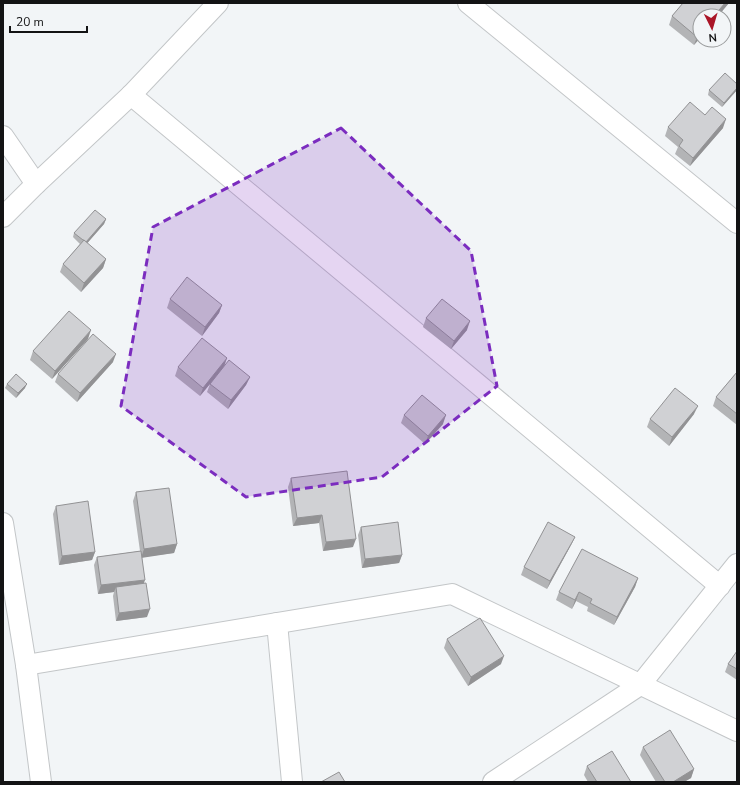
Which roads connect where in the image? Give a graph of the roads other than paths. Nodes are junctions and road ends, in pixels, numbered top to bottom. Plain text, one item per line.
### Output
1 (218, 3) edge
2 (468, 3) edge
3 (131, 95) junction
4 (3, 136) edge
5 (36, 184) junction
6 (3, 218) edge
7 (737, 223) edge
8 (3, 523) edge
9 (737, 564) edge
10 (720, 586) junction
11 (277, 623) junction
12 (26, 665) junction
13 (640, 685) junction
14 (737, 731) edge
15 (41, 782) edge
16 (292, 782) edge
17 (493, 782) edge

1 - 3 street
2 - 7 street
3 - 5 street
3 - 10 street
4 - 5 street
5 - 6 street
8 - 12 street
9 - 10 street
10 - 13 street
11 - 12 street
11 - 13 street
11 - 16 street
12 - 15 street
13 - 14 street
13 - 17 street

